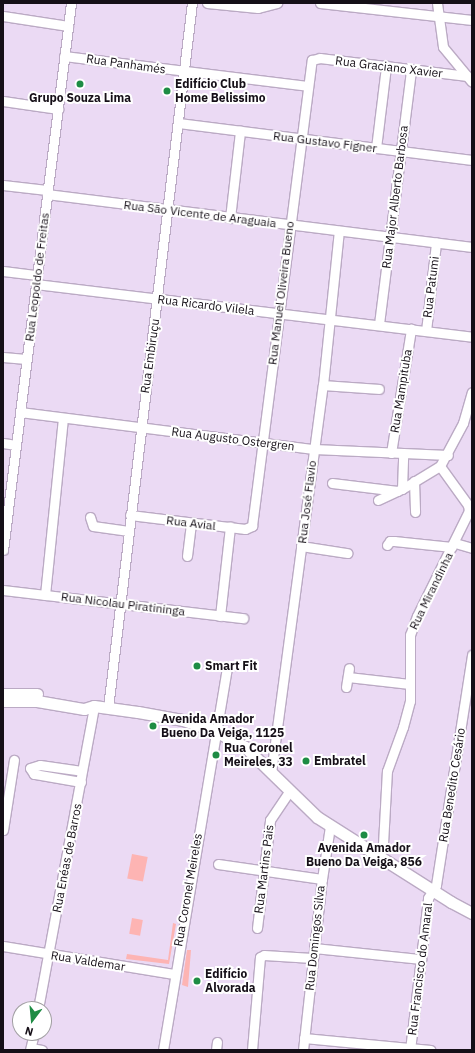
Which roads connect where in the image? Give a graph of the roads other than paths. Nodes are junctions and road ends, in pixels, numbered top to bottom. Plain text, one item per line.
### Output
1 (71, 3) edge
2 (192, 3) edge
3 (207, 3) edge
4 (277, 3) edge
5 (320, 3) edge
6 (437, 3) edge
7 (3, 16) edge
8 (439, 16) junction
9 (472, 20) edge
10 (68, 26) junction
11 (64, 56) junction
12 (312, 60) joint
13 (386, 66) junction
14 (411, 70) junction
15 (185, 72) junction
16 (469, 79) edge
17 (307, 86) junction
18 (3, 101) edge
19 (58, 109) junction
20 (178, 123) junction
21 (240, 131) junction
22 (300, 138) junction
23 (376, 148) junction
24 (400, 151) junction
25 (472, 160) edge
26 (3, 185) edge
27 (47, 192) junction
28 (168, 210) junction
29 (230, 218) junction
30 (290, 225) junction
31 (339, 231) junction
32 (390, 237) junction
33 (436, 243) junction
34 (472, 247) edge
35 (3, 272) edge
36 (36, 279) junction
37 (158, 299) junction
38 (279, 313) junction
39 (331, 319) junction
40 (379, 324) junction
41 (411, 329) junction
42 (426, 331) junction
43 (472, 337) edge
44 (3, 357) edge
45 (26, 359) junction
46 (323, 385) junction
47 (379, 389) dead end
48 (472, 392) edge
49 (20, 412) junction
50 (63, 418) junction
51 (467, 424) edge
52 (141, 428) junction
53 (263, 443) junction
54 (3, 444) edge
55 (16, 445) junction
56 (314, 449) junction
57 (391, 454) junction
58 (403, 454) junction
59 (448, 456) junction
60 (440, 466) junction
61 (414, 481) junction
62 (332, 483) dead end
63 (400, 490) junction
64 (378, 500) dead end
65 (415, 512) dead end
66 (130, 515) junction
67 (90, 517) dead end
68 (191, 523) junction
69 (230, 527) junction
70 (251, 527) joint
71 (4, 529) edge
72 (129, 531) junction
73 (387, 545) dead end
74 (453, 545) junction
75 (301, 546) junction
76 (472, 548) edge
77 (3, 550) edge
78 (347, 553) dead end
79 (187, 556) dead end
80 (3, 590) edge
81 (45, 595) junction
82 (120, 604) junction
83 (220, 616) junction
84 (243, 618) dead end
85 (472, 655) edge
86 (227, 666) dead end
87 (348, 677) dead end
88 (410, 684) junction
89 (3, 694) edge
90 (3, 701) edge
91 (94, 706) junction
92 (108, 708) junction
93 (215, 731) junction
94 (14, 760) dead end
95 (82, 771) junction
96 (271, 773) junction
97 (81, 782) junction
98 (289, 792) junction
99 (6, 793) edge
100 (330, 826) junction
101 (3, 830) edge
102 (378, 854) junction
103 (218, 864) dead end
104 (262, 871) junction
105 (322, 878) junction
106 (433, 890) junction
107 (472, 913) edge
108 (257, 928) dead end
109 (3, 946) edge
110 (314, 948) junction
111 (49, 955) junction
112 (312, 958) junction
113 (421, 958) junction
114 (174, 974) junction
115 (40, 1001) edge
116 (304, 1038) junction
117 (31, 1049) edge
118 (411, 1049) edge
119 (42, 1050) edge
120 (163, 1050) edge
121 (252, 1050) edge
122 (303, 1050) edge
123 (430, 1050) edge

1 - 10 street, Rua Leopoldo de Freitas
2 - 15 street, Rua Embiruçu
3 - 4 street
5 - 8 street
6 - 8 street
7 - 10 street
8 - 9 street
8 - 16 street
10 - 11 street, Rua Leopoldo de Freitas
11 - 15 street, Rua Panhamés
11 - 19 street, Rua Leopoldo de Freitas
12 - 13 street, Rua Graciano Xavier
12 - 17 street, Rua Manuel Oliveira Bueno
13 - 14 street, Rua Graciano Xavier
13 - 23 street
14 - 16 street, Rua Graciano Xavier
14 - 24 street, Rua Major Alberto Barbosa
15 - 17 street, Rua Panhamés
15 - 20 street, Rua Embiruçu
17 - 22 street, Rua Manuel Oliveira Bueno
18 - 19 street
19 - 27 street, Rua Leopoldo de Freitas
20 - 21 street, Rua Gustavo Figner
20 - 28 street, Rua Embiruçu
21 - 22 street, Rua Gustavo Figner
21 - 29 street
22 - 23 street, Rua Gustavo Figner
22 - 30 street, Rua Manuel Oliveira Bueno
23 - 24 street, Rua Gustavo Figner
24 - 25 street, Rua Gustavo Figner
24 - 32 street, Rua Major Alberto Barbosa
26 - 27 street, Rua São Vicente de Araguaia
27 - 28 street, Rua São Vicente de Araguaia
27 - 36 street, Rua Leopoldo de Freitas
28 - 29 street, Rua São Vicente de Araguaia
28 - 37 street, Rua Embiruçu
29 - 30 street, Rua São Vicente de Araguaia
30 - 31 street, Rua São Vicente de Araguaia
30 - 38 street, Rua Manuel Oliveira Bueno
31 - 32 street, Rua São Vicente de Araguaia
31 - 39 street, Rua José Flavio
32 - 33 street, Rua São Vicente de Araguaia
32 - 40 street, Rua Major Alberto Barbosa
33 - 34 street, Rua São Vicente de Araguaia
33 - 42 street, Rua Patumi
35 - 36 street, Rua Ricardo Vilela
36 - 37 street, Rua Ricardo Vilela
36 - 45 street, Rua Leopoldo de Freitas
37 - 38 street, Rua Ricardo Vilela
37 - 52 street, Rua Embiruçu
38 - 39 street, Rua Ricardo Vilela
38 - 53 street, Rua Manuel Oliveira Bueno
39 - 40 street, Rua Ricardo Vilela
39 - 46 street, Rua José Flavio
40 - 41 street, Rua Ricardo Vilela
41 - 42 street, Rua Ricardo Vilela
41 - 57 street, Rua Mampituba
42 - 43 street, Rua Ricardo Vilela
44 - 45 street
45 - 49 street, Rua Leopoldo de Freitas
46 - 47 street
46 - 56 street, Rua José Flavio
48 - 51 street
49 - 50 street, Rua Augusto Ostergren
49 - 55 street, Rua Leopoldo de Freitas
50 - 52 street, Rua Augusto Ostergren
50 - 81 street
51 - 59 street
52 - 53 street, Rua Augusto Ostergren
52 - 66 street, Rua Embiruçu
53 - 56 street, Rua Augusto Ostergren
53 - 70 street, Rua Manuel Oliveira Bueno
54 - 55 street
55 - 71 street, Rua Leopoldo de Freitas
56 - 57 street, Rua Augusto Ostergren
56 - 75 street, Rua José Flavio
57 - 58 street, Rua Augusto Ostergren
58 - 59 street, Rua Augusto Ostergren
58 - 63 street
59 - 60 street
60 - 61 street
60 - 74 street, Rua Mirandinha
61 - 63 street
61 - 65 street
62 - 63 street
63 - 64 street
66 - 68 street, Rua Avial
66 - 72 street, Rua Embiruçu
67 - 72 street
68 - 69 street, Rua Avial
68 - 79 street
69 - 70 street, Rua Avial
69 - 83 street
71 - 77 street, Rua Leopoldo de Freitas
72 - 82 street, Rua Embiruçu
73 - 74 street
74 - 76 street
74 - 88 street, Rua Mirandinha
75 - 78 street
75 - 96 street, Rua José Flavio
80 - 81 street, Rua Nicolau Piratininga
81 - 82 street, Rua Nicolau Piratininga
82 - 83 street, Rua Nicolau Piratininga
82 - 92 street, Rua Embiruçu
83 - 84 street, Rua Nicolau Piratininga
85 - 106 street, Rua Benedito Cesário
86 - 93 street, Rua Coronel Meireles
87 - 88 street
88 - 102 street, Rua Mirandinha
89 - 91 main road
90 - 91 main road
91 - 92 main road
91 - 95 street, Rua Enéas de Barros
92 - 93 main road
93 - 96 main road
93 - 114 street, Rua Coronel Meireles
94 - 99 street
95 - 97 street, Rua Enéas de Barros
95 - 97 street
96 - 98 main road
97 - 111 street, Rua Enéas de Barros
98 - 100 main road
98 - 104 street, Rua Martins Pais
99 - 101 street
100 - 102 main road
100 - 105 street, Rua Domingos Silva
102 - 106 main road
103 - 104 street
104 - 105 street
104 - 108 street, Rua Martins Pais
105 - 110 street, Rua Domingos Silva
106 - 107 main road
106 - 113 street, Rua Francisco do Amaral
109 - 111 street, Rua Valdemar
110 - 112 street, Rua Domingos Silva
110 - 113 street
111 - 114 street, Rua Valdemar
111 - 115 street, Rua Enéas de Barros
112 - 116 street, Rua Domingos Silva
112 - 121 street
113 - 118 street, Rua Francisco do Amaral
114 - 120 street, Rua Coronel Meireles
116 - 118 street
116 - 122 street, Rua Domingos Silva
117 - 119 street
118 - 123 street

